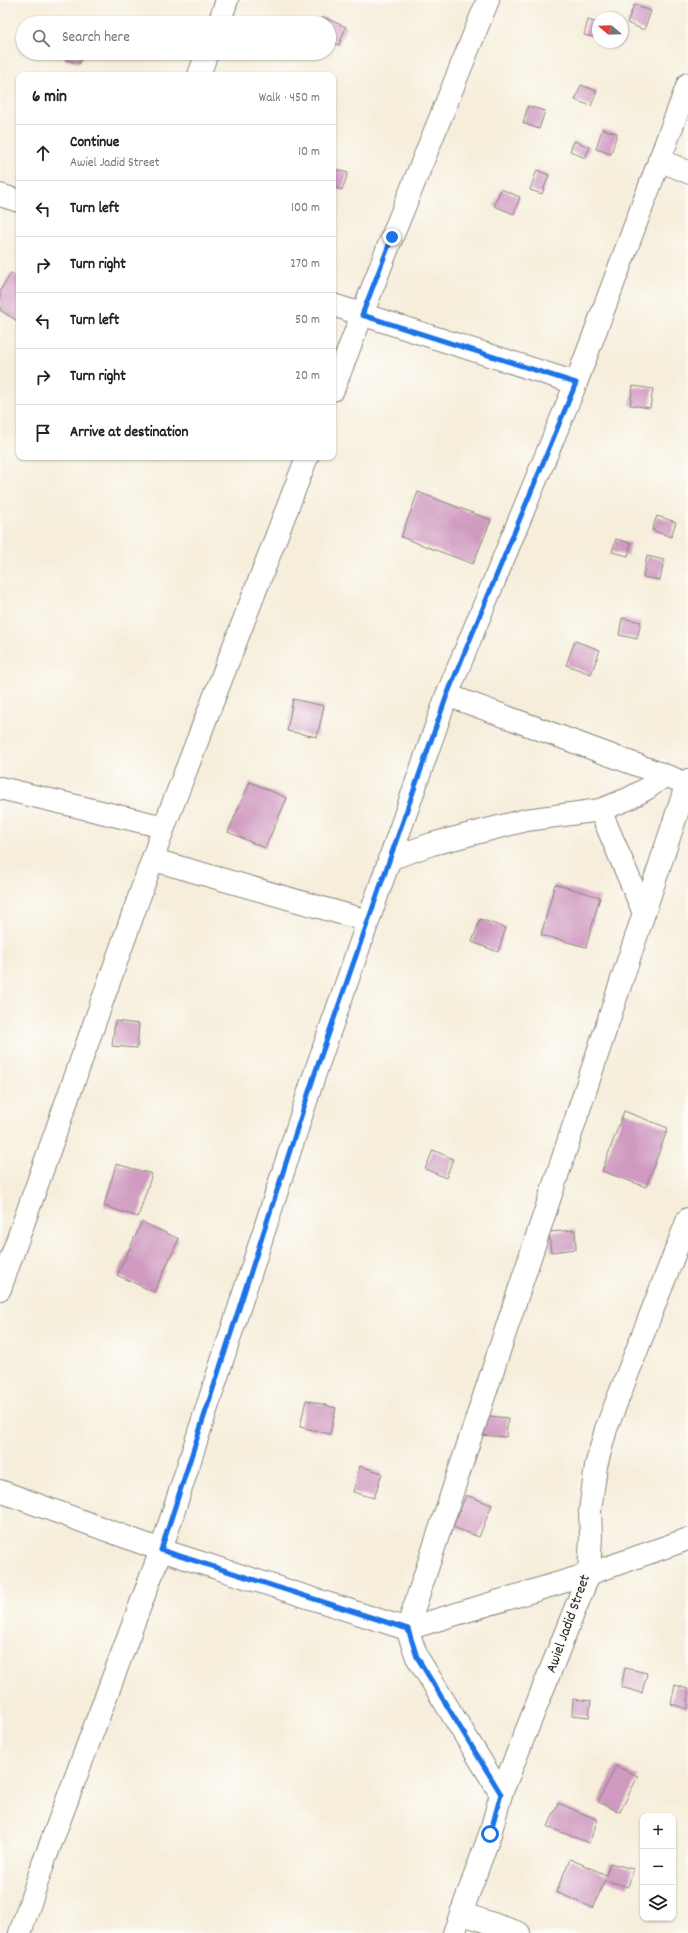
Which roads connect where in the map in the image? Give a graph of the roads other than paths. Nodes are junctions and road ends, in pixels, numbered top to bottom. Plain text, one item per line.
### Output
1 (227, 0) edge
2 (488, 0) edge
3 (221, 16) edge
4 (204, 60) edge
5 (200, 72) edge
6 (688, 84) edge
7 (659, 160) junction
8 (688, 172) edge
9 (0, 195) edge
10 (16, 200) edge
11 (336, 306) edge
12 (362, 315) junction
13 (336, 382) edge
14 (576, 383) junction
15 (306, 460) edge
16 (447, 695) junction
17 (664, 776) junction
18 (688, 782) edge
19 (0, 788) edge
20 (600, 810) junction
21 (164, 827) junction
22 (389, 859) junction
23 (154, 860) junction
24 (644, 913) junction
25 (368, 921) junction
26 (688, 1219) edge
27 (0, 1289) edge
28 (0, 1491) edge
29 (688, 1539) edge
30 (161, 1550) junction
31 (589, 1574) junction
32 (408, 1629) junction
33 (501, 1794) junction
34 (457, 1923) edge
35 (20, 1933) edge
36 (519, 1933) edge

1 - 3 street
2 - 12 street
4 - 5 street
6 - 7 street
7 - 8 street
7 - 14 street
9 - 10 street
11 - 12 street
12 - 13 street
12 - 14 street
14 - 16 street
15 - 21 street
16 - 17 street
16 - 22 street
17 - 18 street
17 - 20 street
18 - 24 street
19 - 21 street
20 - 22 street
20 - 24 street
21 - 23 street
22 - 25 street
23 - 25 street
23 - 27 street
24 - 32 street
25 - 30 street
26 - 31 street, Awiel Jadid Street
28 - 30 street
29 - 31 street
30 - 32 street
30 - 35 street
31 - 32 street
31 - 33 street, Awiel Jadid Street
32 - 33 street
33 - 34 street, Awiel Jadid Street
34 - 36 street

